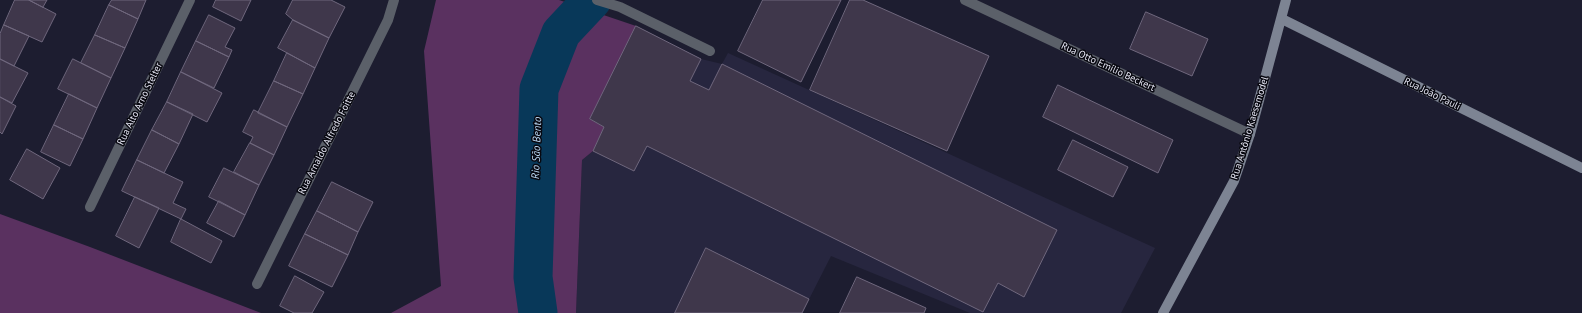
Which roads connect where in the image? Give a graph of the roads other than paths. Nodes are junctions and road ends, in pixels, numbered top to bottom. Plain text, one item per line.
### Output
1 (190, 0) edge
2 (394, 0) edge
3 (597, 0) edge
4 (965, 0) edge
5 (1286, 0) edge
6 (1282, 20) junction
7 (710, 51) dead end
8 (1250, 134) junction
9 (1582, 168) edge
10 (90, 208) dead end
11 (256, 284) dead end
12 (1163, 313) edge

1 - 10 street, Rua Alto Arno Stelter
2 - 11 street, Rua Arnaldo Alfredo Foitte
3 - 7 street
4 - 8 street, Rua Otto Emílio Beckert
5 - 6 main road, Rua Antônio Kaesemodel
6 - 8 main road, Rua Antônio Kaesemodel
6 - 9 main road, Rua João Pauli
8 - 12 main road, Rua Antônio Kaesemodel

